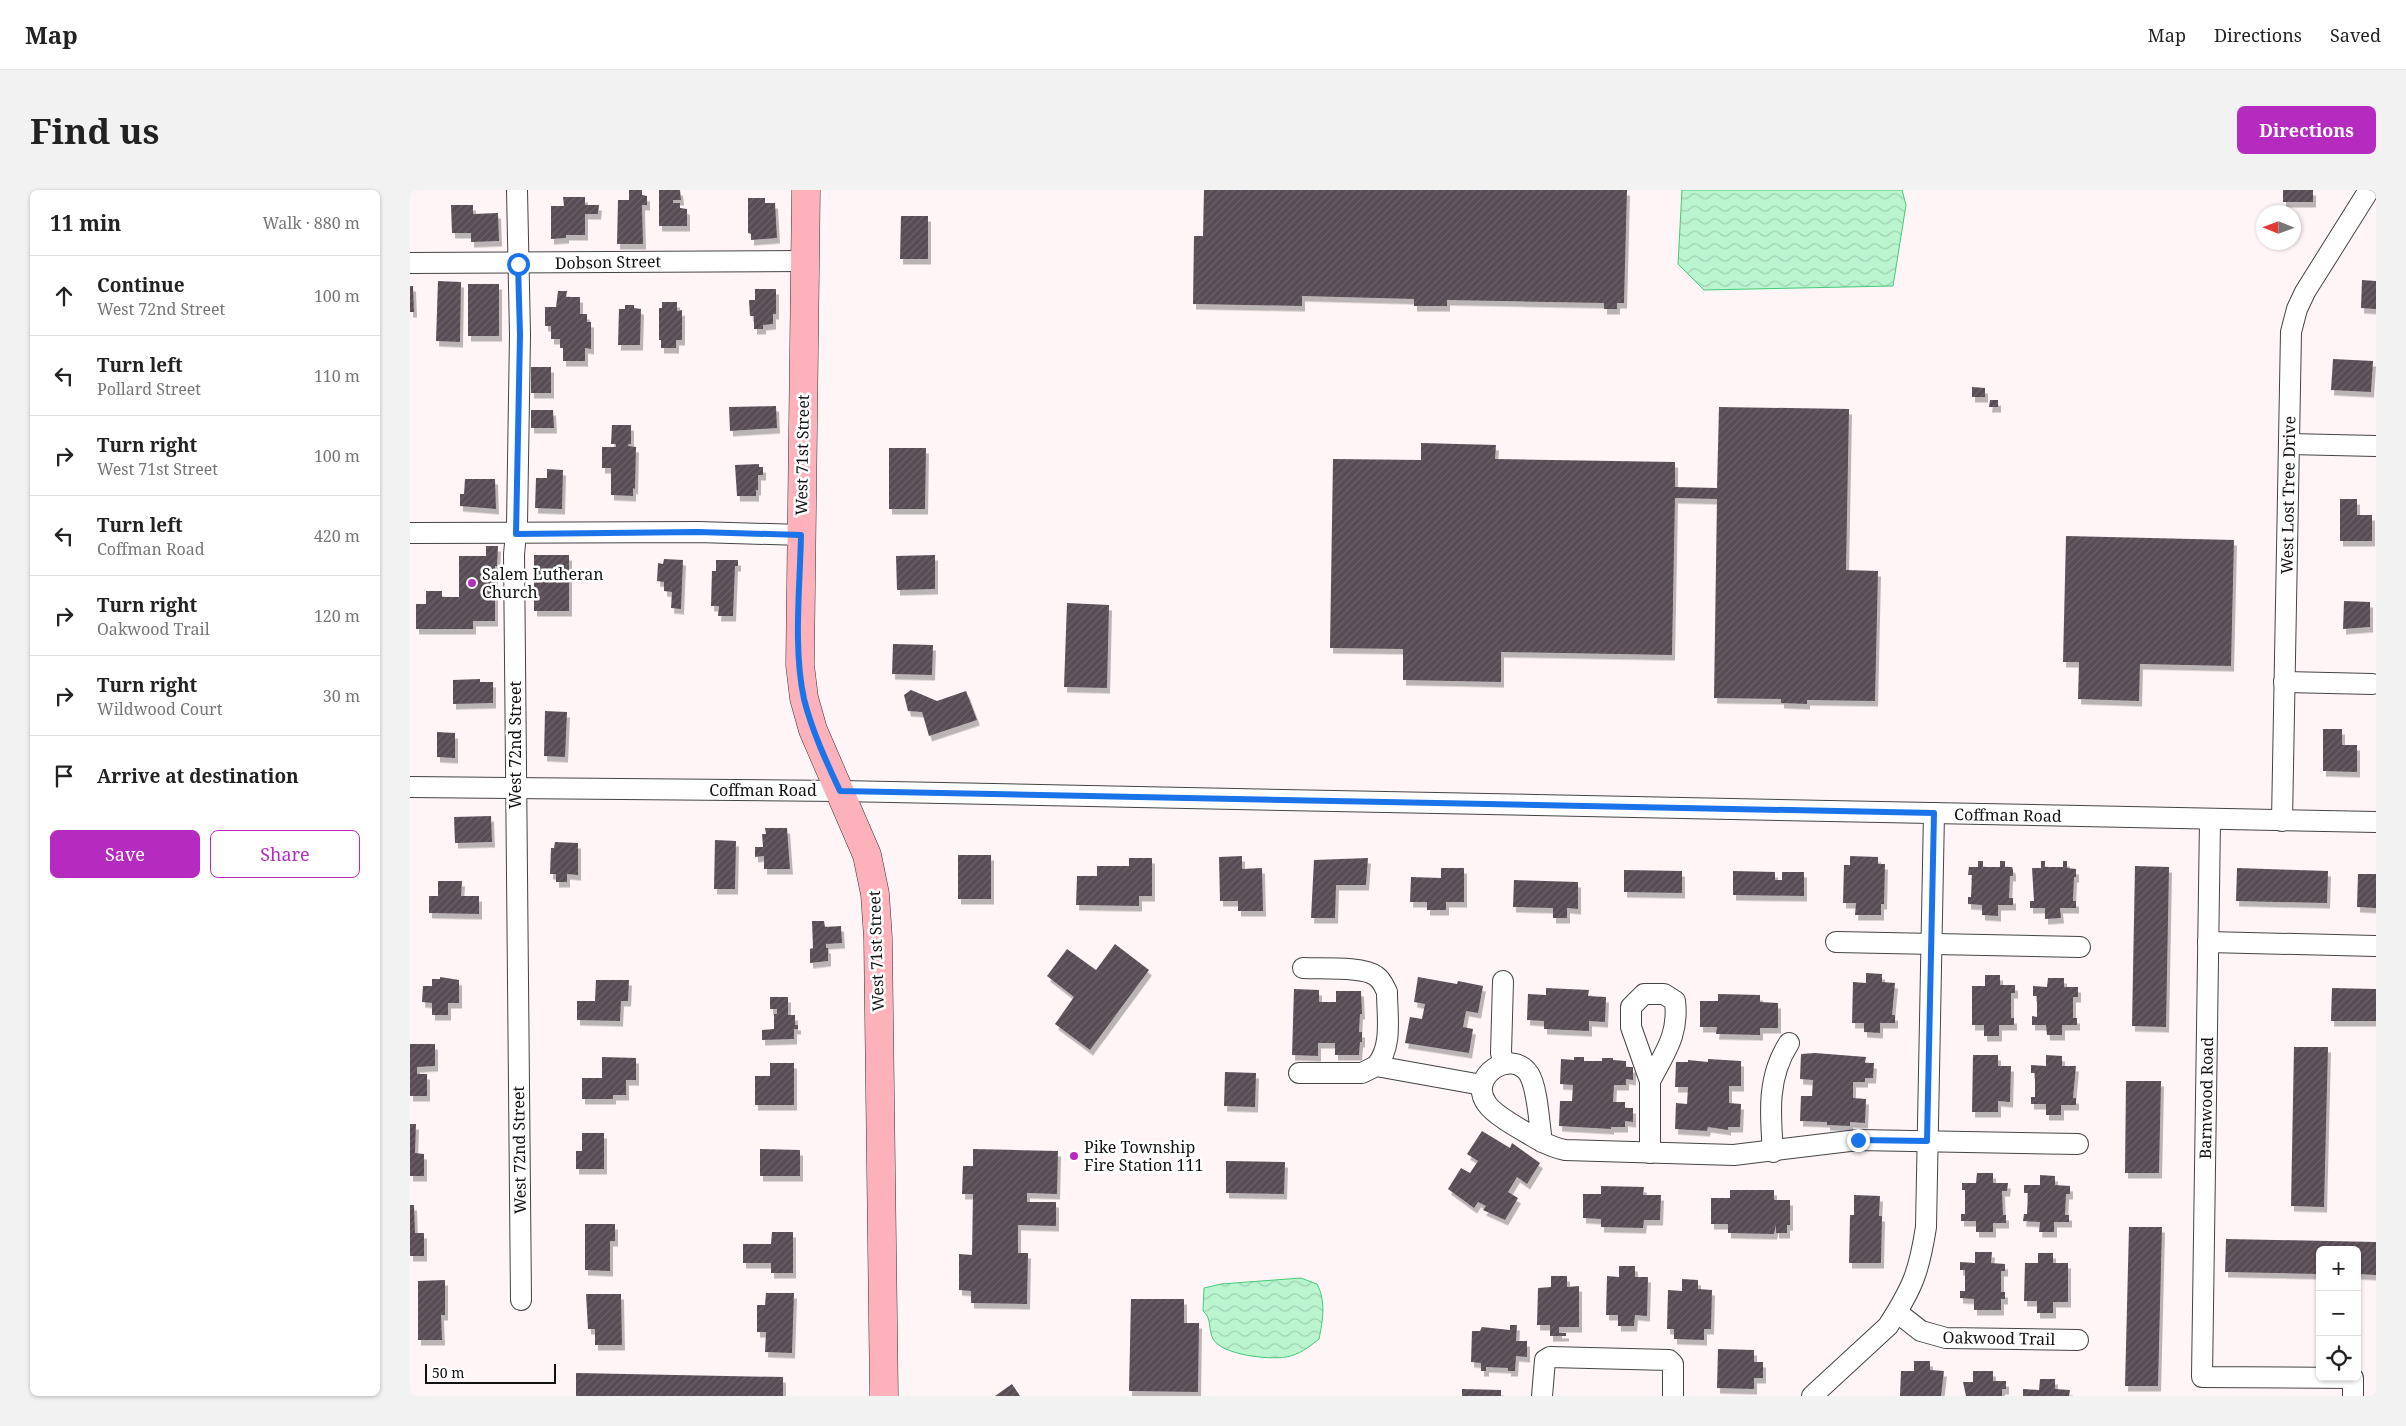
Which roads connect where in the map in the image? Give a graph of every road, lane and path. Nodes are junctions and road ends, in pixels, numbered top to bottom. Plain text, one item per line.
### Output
1 (517, 190) edge
2 (806, 190) edge
3 (2369, 190) edge
4 (805, 261) junction
5 (410, 264) edge
6 (518, 264) junction
7 (2289, 444) junction
8 (2376, 446) edge
9 (410, 533) edge
10 (516, 534) junction
11 (801, 535) junction
12 (2284, 682) junction
13 (2372, 684) dead end
14 (410, 788) edge
15 (516, 788) junction
16 (840, 791) junction
17 (1934, 813) junction
18 (2210, 820) junction
19 (2282, 821) junction
20 (2376, 822) edge
21 (1836, 942) dead end
22 (2208, 942) junction
23 (1932, 944) junction
24 (2376, 946) edge
25 (2080, 947) dead end
26 (1303, 968) dead end
27 (1503, 981) dead end
28 (1789, 1043) dead end
29 (1504, 1064) junction
30 (1376, 1066) junction
31 (1299, 1073) dead end
32 (1650, 1081) dead end
33 (1482, 1085) junction
34 (1927, 1141) junction
35 (1542, 1142) junction
36 (2078, 1144) dead end
37 (1773, 1152) junction
38 (1650, 1153) junction
39 (521, 1300) dead end
40 (1898, 1313) junction
41 (2078, 1340) dead end
42 (1823, 1392) edge
43 (884, 1396) edge
44 (1542, 1396) edge
45 (1673, 1396) edge
46 (2353, 1396) edge

1 - 6 street, West 72nd Street
2 - 4 main road, West 71st Street
3 - 7 street, West Lost Tree Drive
4 - 6 street, Dobson Street
4 - 11 main road, West 71st Street
5 - 6 street, Dobson Street
6 - 10 street, West 72nd Street
7 - 8 street
7 - 12 street, West Lost Tree Drive
9 - 10 street
10 - 11 street
10 - 15 street, West 72nd Street
11 - 16 main road, West 71st Street
12 - 13 street
12 - 19 street, West Lost Tree Drive
14 - 15 street, Coffman Road
15 - 16 street, Coffman Road
15 - 39 street, West 72nd Street
16 - 17 street, Coffman Road
16 - 43 main road, West 71st Street
17 - 18 street, Coffman Road
17 - 23 street
18 - 19 street, Coffman Road
18 - 22 street, Barnwood Road
19 - 20 street, Coffman Road
21 - 23 street
22 - 24 street
22 - 46 street, Barnwood Road
23 - 25 street
23 - 34 street
26 - 30 street
27 - 29 street
28 - 37 street
29 - 33 street
29 - 35 street
30 - 31 street
30 - 33 street
32 - 38 street
33 - 35 street
34 - 36 street
34 - 37 street
34 - 40 street
35 - 38 street
37 - 38 street
40 - 41 street, Oakwood Trail
40 - 42 street
44 - 45 street

